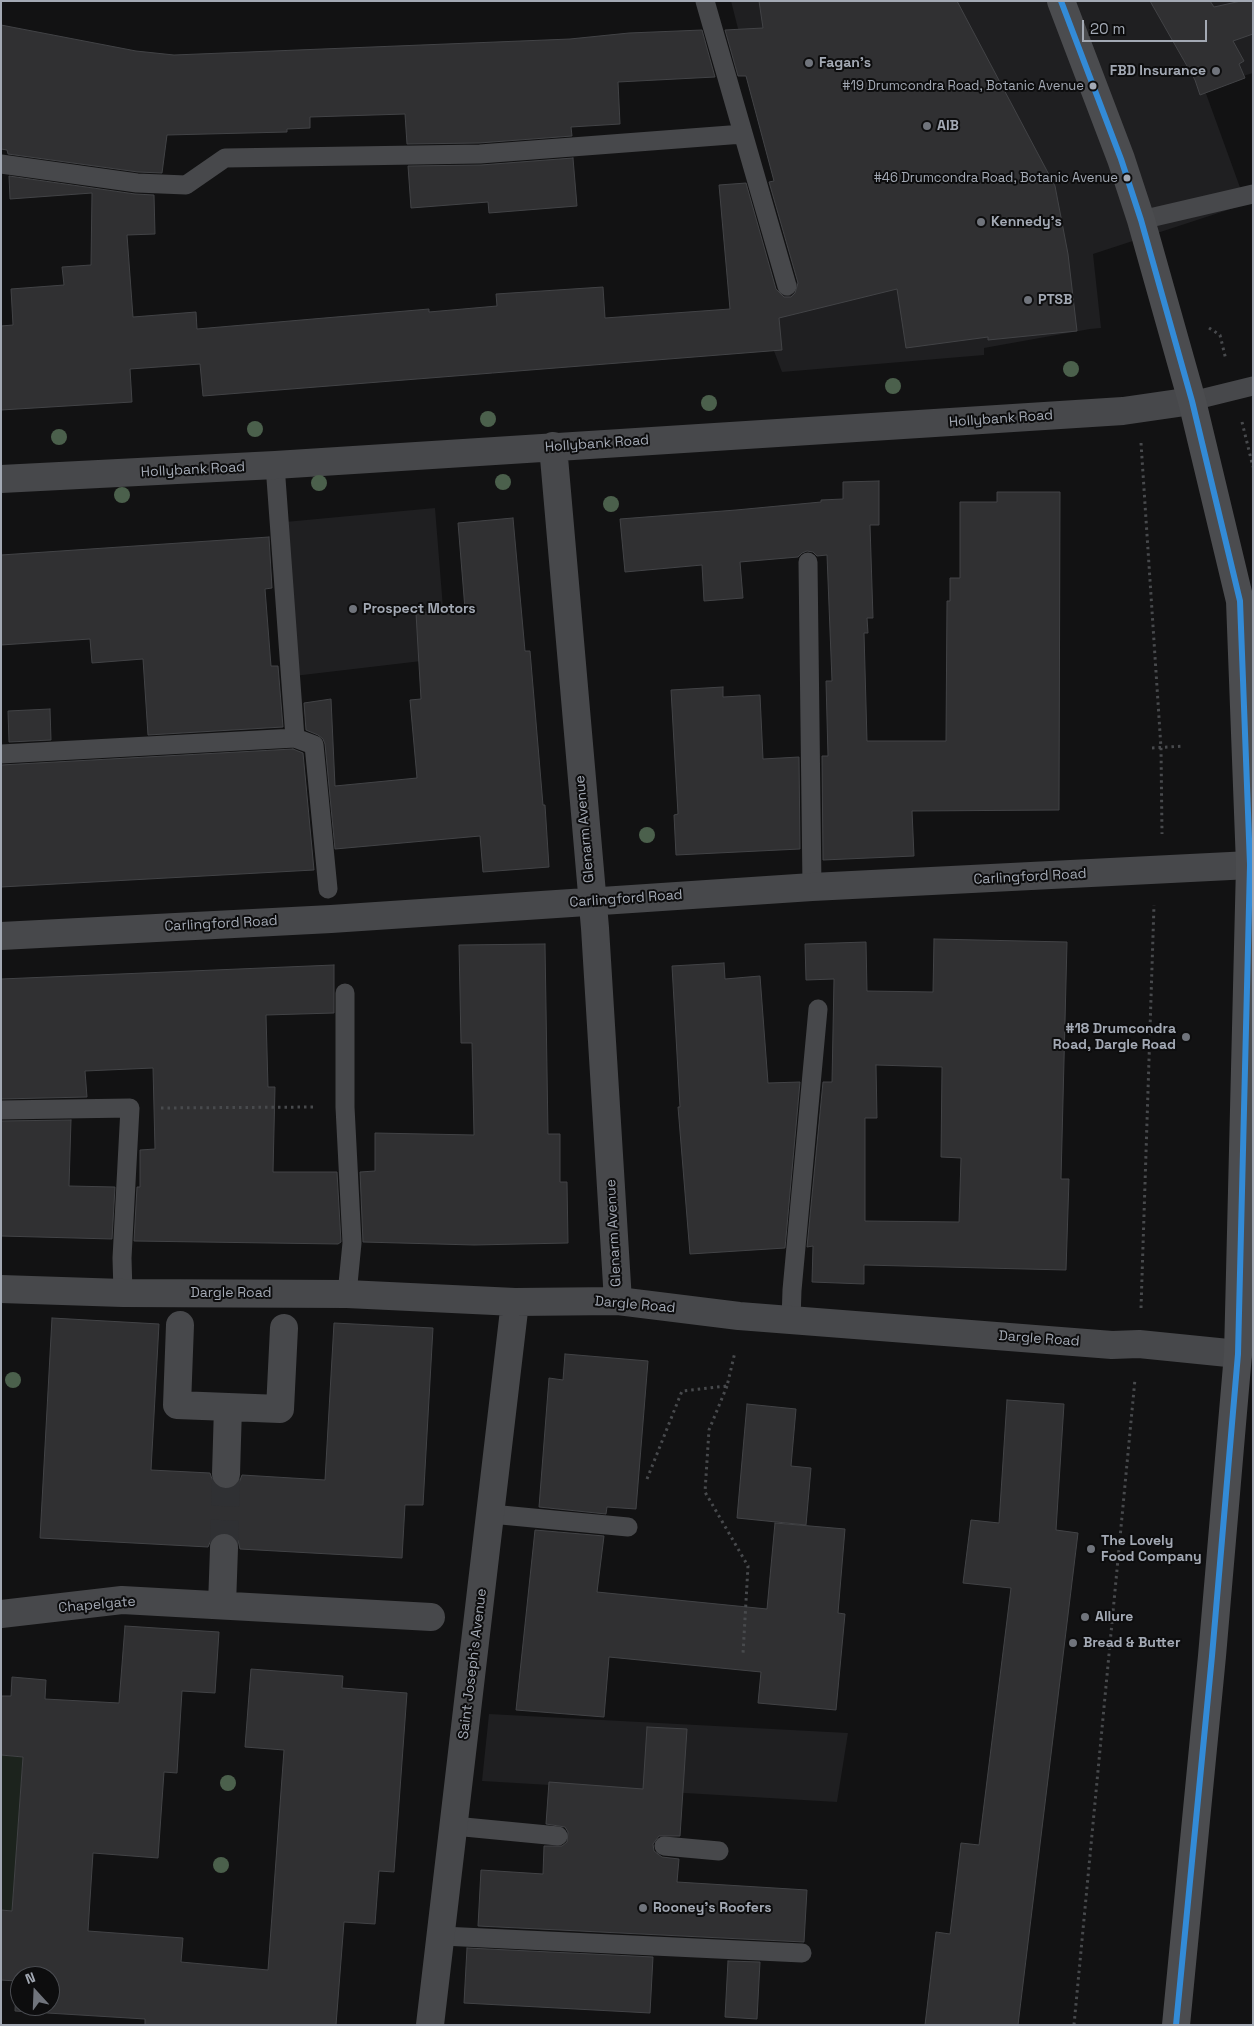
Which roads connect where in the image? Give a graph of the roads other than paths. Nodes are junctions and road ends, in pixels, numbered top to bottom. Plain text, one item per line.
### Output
1 (705, 1) edge
2 (1061, 1) edge
3 (743, 134) junction
4 (1, 164) edge
5 (1253, 194) edge
6 (1141, 220) junction
7 (787, 286) dead end
8 (1253, 386) edge
9 (1192, 401) junction
10 (553, 446) junction
11 (275, 465) junction
12 (1, 479) edge
13 (808, 562) dead end
14 (295, 738) junction
15 (1, 754) edge
16 (1250, 865) junction
17 (812, 887) junction
18 (328, 889) dead end
19 (592, 901) junction
20 (1, 936) edge
21 (345, 993) dead end
22 (818, 1009) dead end
23 (1, 1110) edge
24 (1, 1289) edge
25 (123, 1293) junction
26 (347, 1294) junction
27 (618, 1301) junction
28 (516, 1302) junction
29 (791, 1320) junction
30 (180, 1325) dead end
31 (284, 1328) dead end
32 (1238, 1354) junction
33 (228, 1407) junction
34 (226, 1474) tunnel mouth
35 (491, 1514) junction
36 (628, 1527) dead end
37 (224, 1548) tunnel mouth
38 (222, 1605) junction
39 (1, 1614) edge
40 (431, 1617) dead end
41 (454, 1826) junction
42 (558, 1836) dead end
43 (664, 1846) dead end
44 (719, 1851) dead end
45 (442, 1936) junction
46 (802, 1953) dead end
47 (430, 2025) edge
48 (1176, 2025) edge

1 - 3 lane
2 - 6 main road
3 - 4 lane
3 - 7 lane
5 - 6 lane
6 - 9 main road
8 - 9 lane
9 - 10 street, Hollybank Road
9 - 16 main road
10 - 11 street, Hollybank Road
10 - 19 street, Glenarm Avenue
11 - 12 street, Hollybank Road
11 - 14 lane
13 - 17 lane
14 - 15 lane
14 - 18 lane
16 - 17 street, Carlingford Road
16 - 32 main road
17 - 19 street, Carlingford Road
19 - 20 street, Carlingford Road
19 - 27 street, Glenarm Avenue
21 - 26 lane
22 - 29 lane
23 - 25 lane
24 - 25 street, Dargle Road
25 - 26 street, Dargle Road
26 - 28 street, Dargle Road
27 - 28 street, Dargle Road
27 - 29 street, Dargle Road
28 - 35 street, Saint Joseph's Avenue
29 - 32 street, Dargle Road
30 - 33 street
31 - 33 street
32 - 48 main road
33 - 34 street
35 - 36 lane
35 - 41 street, Saint Joseph's Avenue
37 - 38 street
38 - 39 street, Chapelgate
38 - 40 street, Chapelgate
41 - 42 lane
41 - 45 street, Saint Joseph's Avenue
43 - 44 lane
45 - 46 lane
45 - 47 street, Saint Joseph's Avenue

